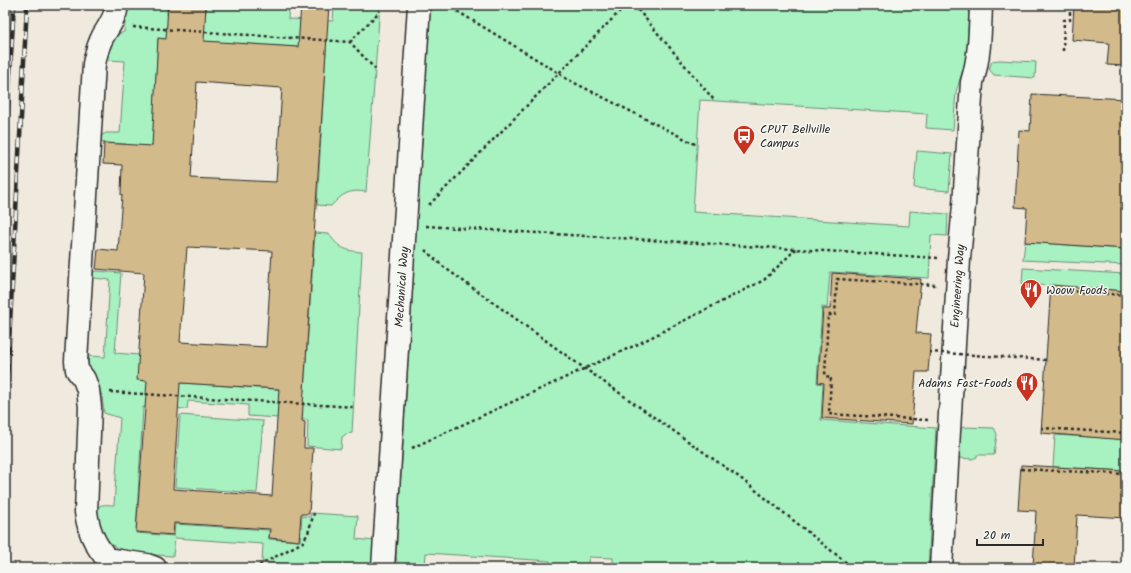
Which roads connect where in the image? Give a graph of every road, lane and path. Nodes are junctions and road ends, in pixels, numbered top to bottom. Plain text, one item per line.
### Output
1 (117, 5) edge
2 (419, 5) edge
3 (446, 5) edge
4 (626, 5) edge
5 (634, 5) edge
6 (981, 5) edge
7 (1070, 5) edge
8 (380, 11) dead end
9 (109, 26) junction
10 (350, 42) junction
11 (1063, 51) dead end
12 (376, 70) dead end
13 (559, 73) junction
14 (714, 100) dead end
15 (697, 145) dead end
16 (428, 206) dead end
17 (424, 226) dead end
18 (423, 248) dead end
19 (797, 248) junction
20 (959, 259) junction
21 (938, 285) dead end
22 (1050, 290) dead end
23 (1126, 295) edge
24 (929, 352) dead end
25 (1046, 360) dead end
26 (584, 368) junction
27 (88, 390) junction
28 (354, 407) dead end
29 (912, 419) dead end
30 (1041, 428) dead end
31 (1126, 433) edge
32 (392, 450) junction
33 (1021, 469) dead end
34 (1126, 474) edge
35 (314, 513) dead end
36 (111, 563) edge
37 (155, 568) edge
38 (254, 568) edge
39 (383, 568) edge
40 (853, 568) edge
41 (941, 568) edge

1 - 9 lane
2 - 32 lane, Mechanical Way
3 - 13 path
4 - 13 path
5 - 14 path
6 - 20 lane, Engineering Way
7 - 11 path
8 - 10 path
9 - 10 path
9 - 27 lane
10 - 12 path
13 - 15 path
13 - 16 path
17 - 19 path
18 - 26 path
19 - 20 path
19 - 26 path
20 - 41 lane, Engineering Way
21 - 29 path
22 - 23 path
24 - 25 path, bridge
26 - 32 path
26 - 40 path
27 - 28 path
27 - 36 lane
30 - 31 path
32 - 39 lane, Mechanical Way
33 - 34 path
35 - 38 path
36 - 37 lane

